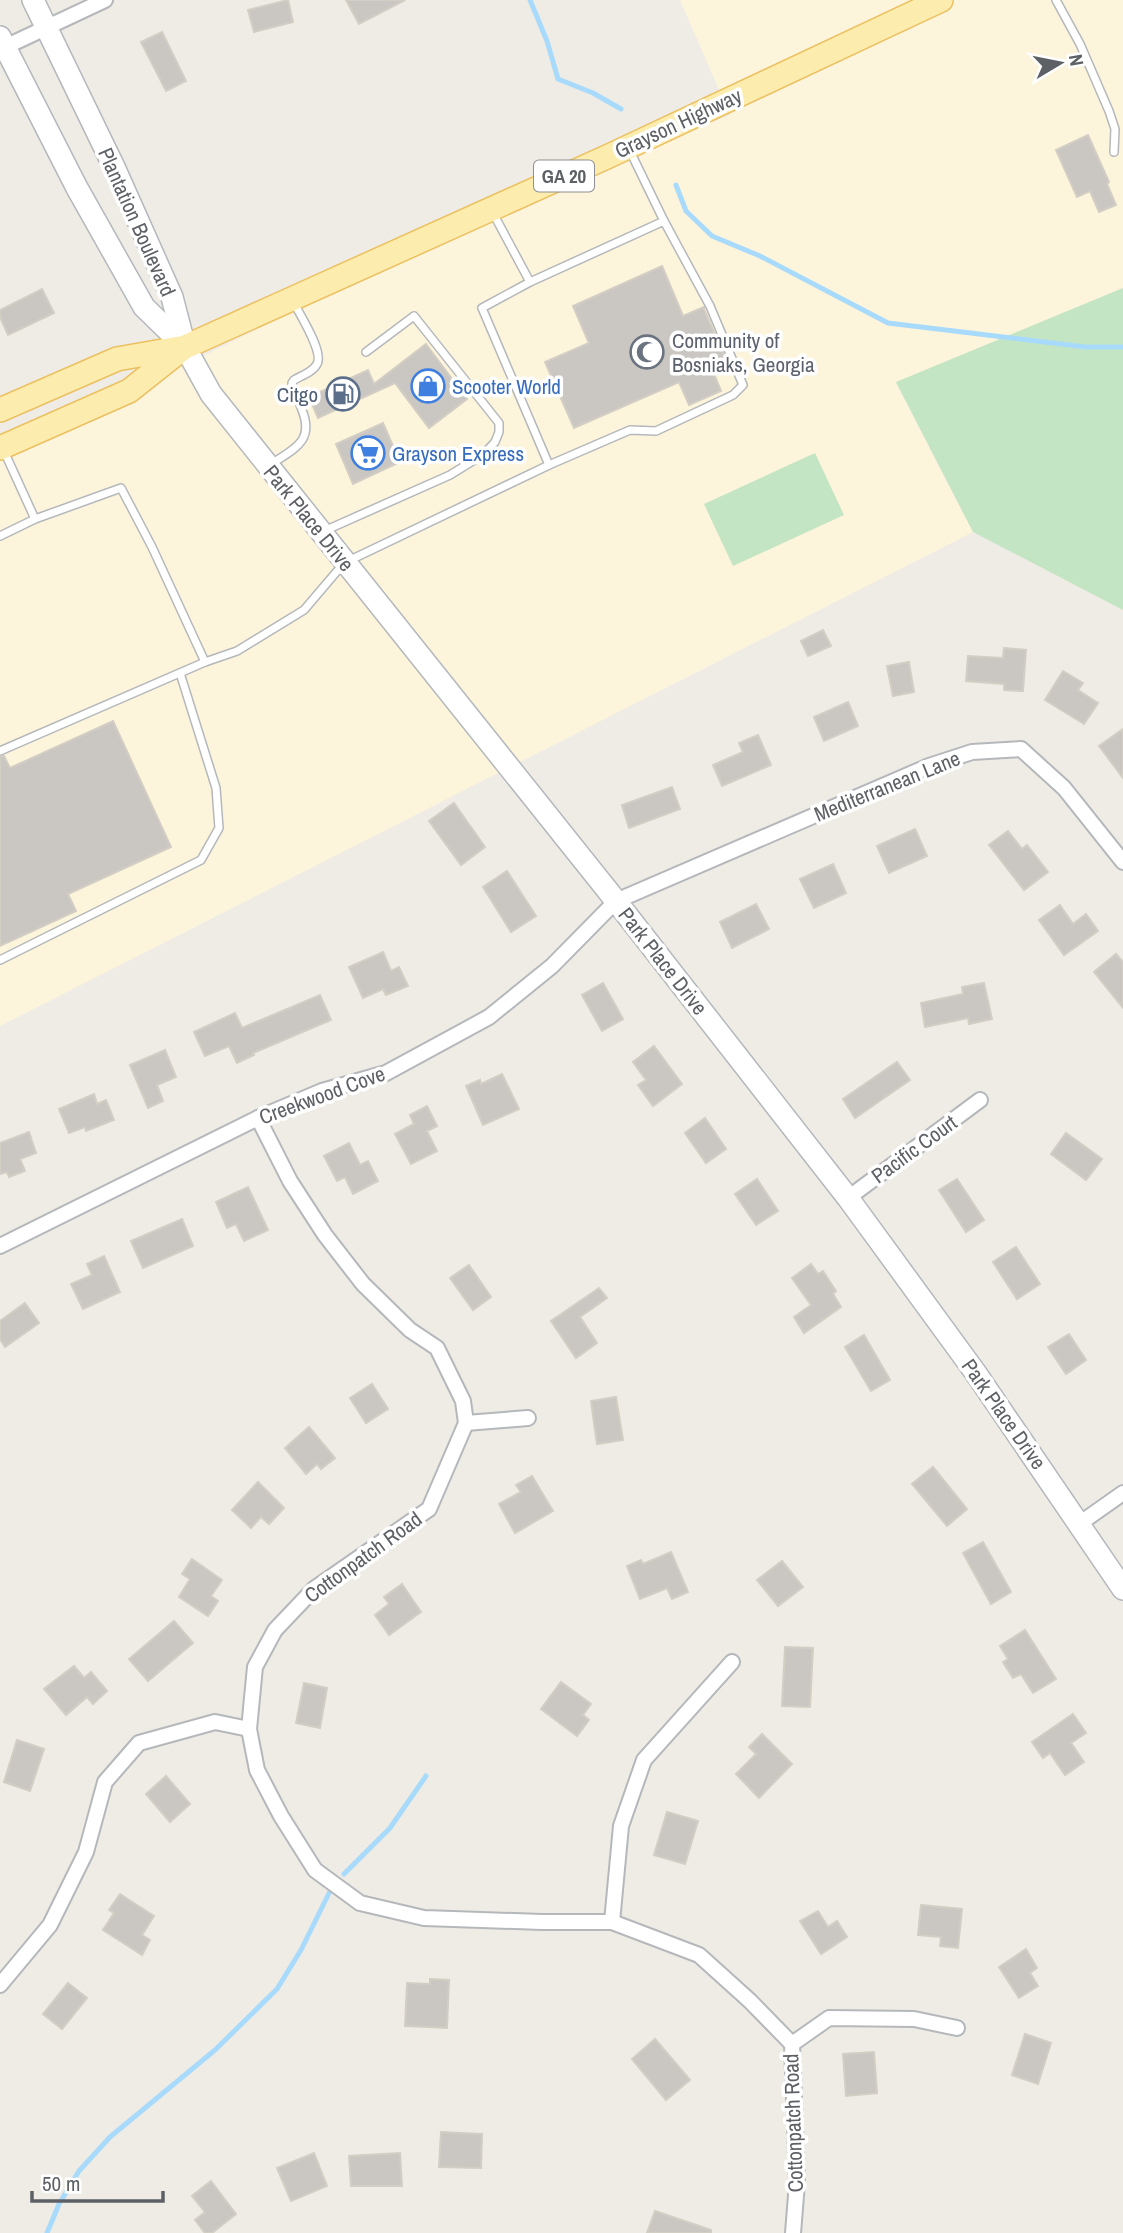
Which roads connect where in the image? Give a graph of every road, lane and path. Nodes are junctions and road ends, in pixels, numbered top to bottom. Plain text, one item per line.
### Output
1 (33, 0) edge
2 (105, 0) edge
3 (1056, 0) edge
4 (935, 1) edge
5 (46, 27) junction
6 (3, 42) edge
7 (628, 147) junction
8 (1114, 152) dead end
9 (491, 209) junction
10 (664, 221) junction
11 (530, 282) junction
12 (292, 299) junction
13 (185, 347) junction
14 (366, 352) dead end
15 (0, 410) edge
16 (1, 447) edge
17 (550, 465) junction
18 (268, 467) junction
19 (36, 519) junction
20 (320, 532) junction
21 (0, 536) edge
22 (344, 563) junction
23 (205, 662) junction
24 (180, 673) junction
25 (0, 751) edge
26 (1123, 862) edge
27 (616, 901) junction
28 (0, 960) edge
29 (980, 1100) dead end
30 (258, 1118) junction
31 (848, 1198) junction
32 (0, 1246) edge
33 (528, 1418) dead end
34 (466, 1423) junction
35 (1123, 1493) edge
36 (1079, 1524) junction
37 (1123, 1589) edge
38 (732, 1662) dead end
39 (249, 1729) junction
40 (612, 1922) junction
41 (0, 1985) edge
42 (957, 2028) dead end
43 (792, 2044) junction
44 (793, 2233) edge

1 - 5 street, Plantation Boulevard
2 - 5 street
3 - 8 lane
4 - 7 main road, Grayson Highway / GA 20
5 - 6 street
5 - 13 street, Plantation Boulevard
6 - 13 street, Plantation Boulevard
7 - 9 main road, Grayson Highway / GA 20
7 - 10 lane
9 - 11 lane
9 - 12 main road, Grayson Highway / GA 20
10 - 11 lane
10 - 17 lane
11 - 17 lane
12 - 13 main road, Grayson Highway / GA 20
12 - 18 lane
13 - 15 main road, Grayson Highway / GA 20
13 - 16 main road, Grayson Highway / GA 20
13 - 18 street, Park Place Drive
14 - 20 lane
16 - 19 lane
17 - 22 lane
18 - 20 street, Park Place Drive
19 - 21 lane
19 - 23 lane
20 - 22 street, Park Place Drive
22 - 23 lane
22 - 27 street, Park Place Drive
23 - 24 lane
24 - 25 lane
24 - 28 lane
26 - 27 street, Mediterranean Lane
27 - 30 street, Creekwood Cove
27 - 31 street, Park Place Drive
29 - 31 street, Pacific Court
30 - 32 street, Creekwood Cove
30 - 34 street
31 - 36 street, Park Place Drive
33 - 34 street
34 - 39 street, Cottonpatch Road
35 - 36 street
36 - 37 street, Park Place Drive
38 - 40 street
39 - 40 street, Cottonpatch Road
39 - 41 street
40 - 43 street, Cottonpatch Road
42 - 43 street
43 - 44 street, Cottonpatch Road

